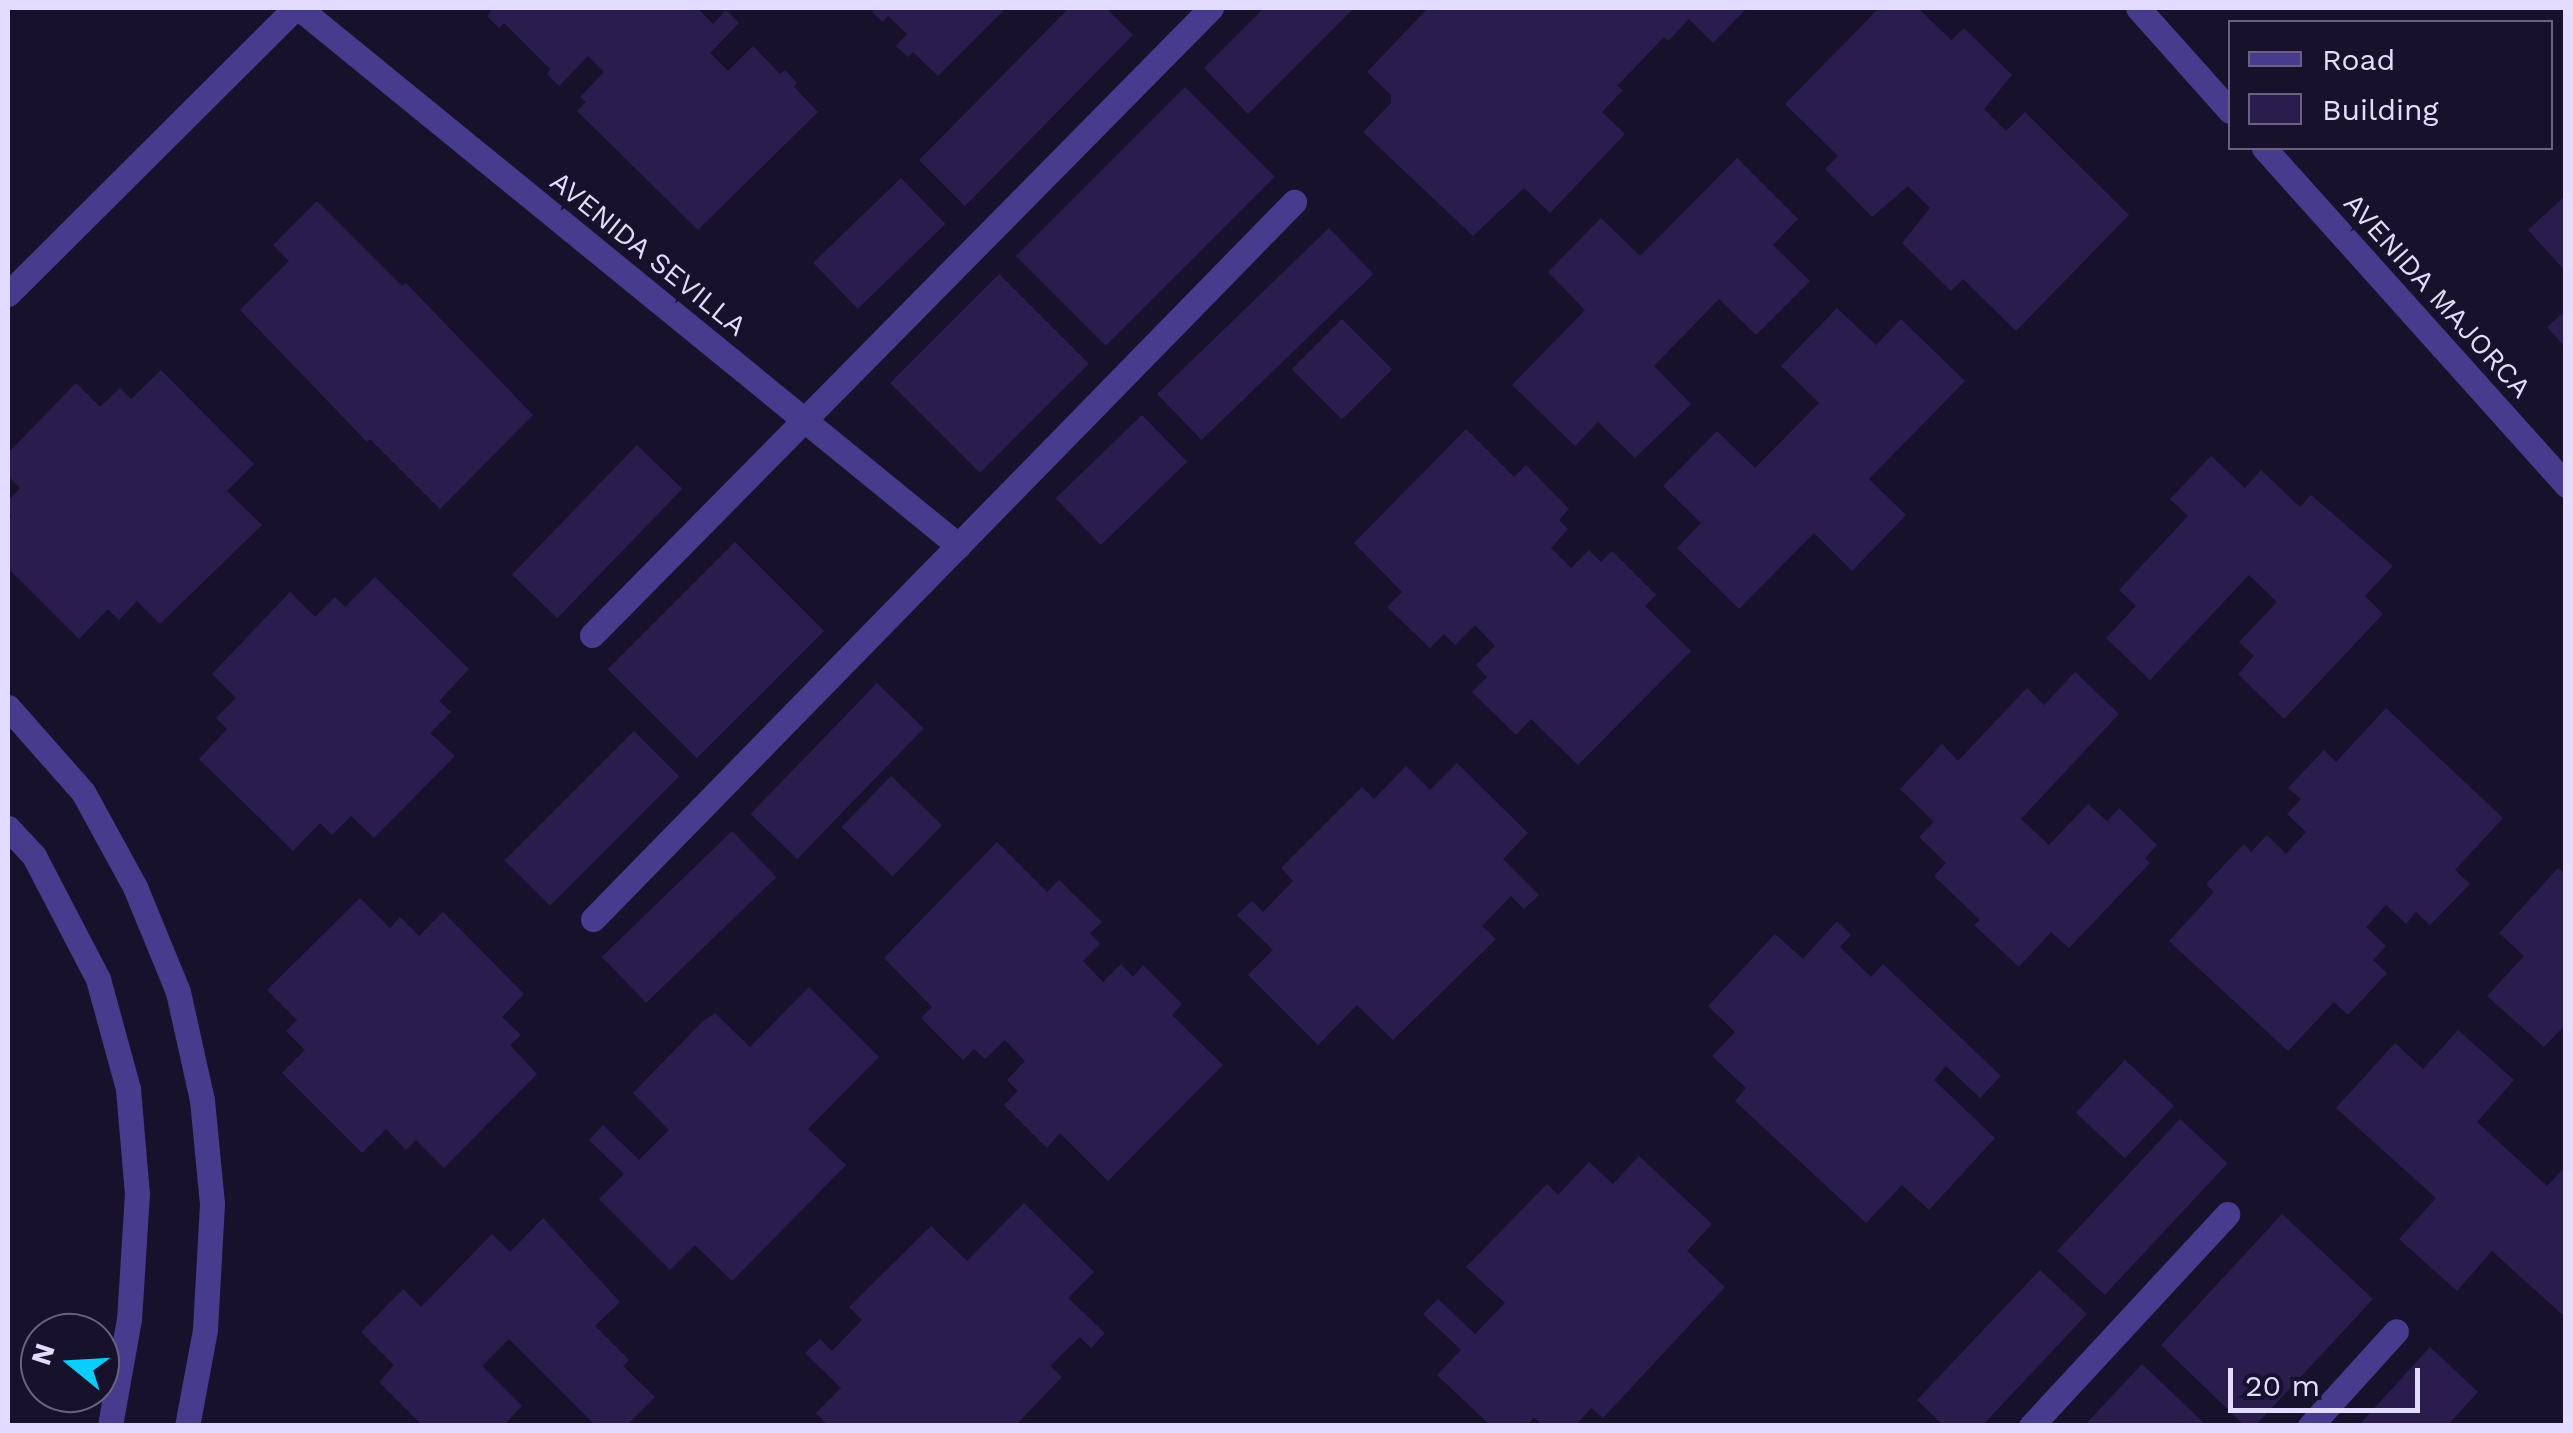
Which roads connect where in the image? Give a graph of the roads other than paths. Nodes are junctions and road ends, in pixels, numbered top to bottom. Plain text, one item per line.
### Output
1 (297, 8) edge
2 (1211, 8) edge
3 (2138, 8) edge
4 (2228, 108) edge
5 (2266, 150) edge
6 (1294, 202) dead end
7 (8, 294) edge
8 (802, 419) junction
9 (2566, 485) edge
10 (959, 546) junction
11 (592, 635) dead end
12 (8, 706) edge
13 (8, 828) edge
14 (593, 919) dead end
15 (2227, 1214) dead end
16 (2396, 1332) dead end
17 (110, 1426) edge
18 (187, 1426) edge
19 (2032, 1426) edge
20 (2310, 1426) edge

1 - 7 street, AVENIDA SEVILLA
1 - 8 street, AVENIDA SEVILLA
2 - 8 street
3 - 4 street
5 - 9 street, AVENIDA MAJORCA
6 - 10 street
8 - 10 street, AVENIDA SEVILLA
8 - 11 street
10 - 14 street
12 - 18 street
13 - 17 street
15 - 19 street
16 - 20 street

